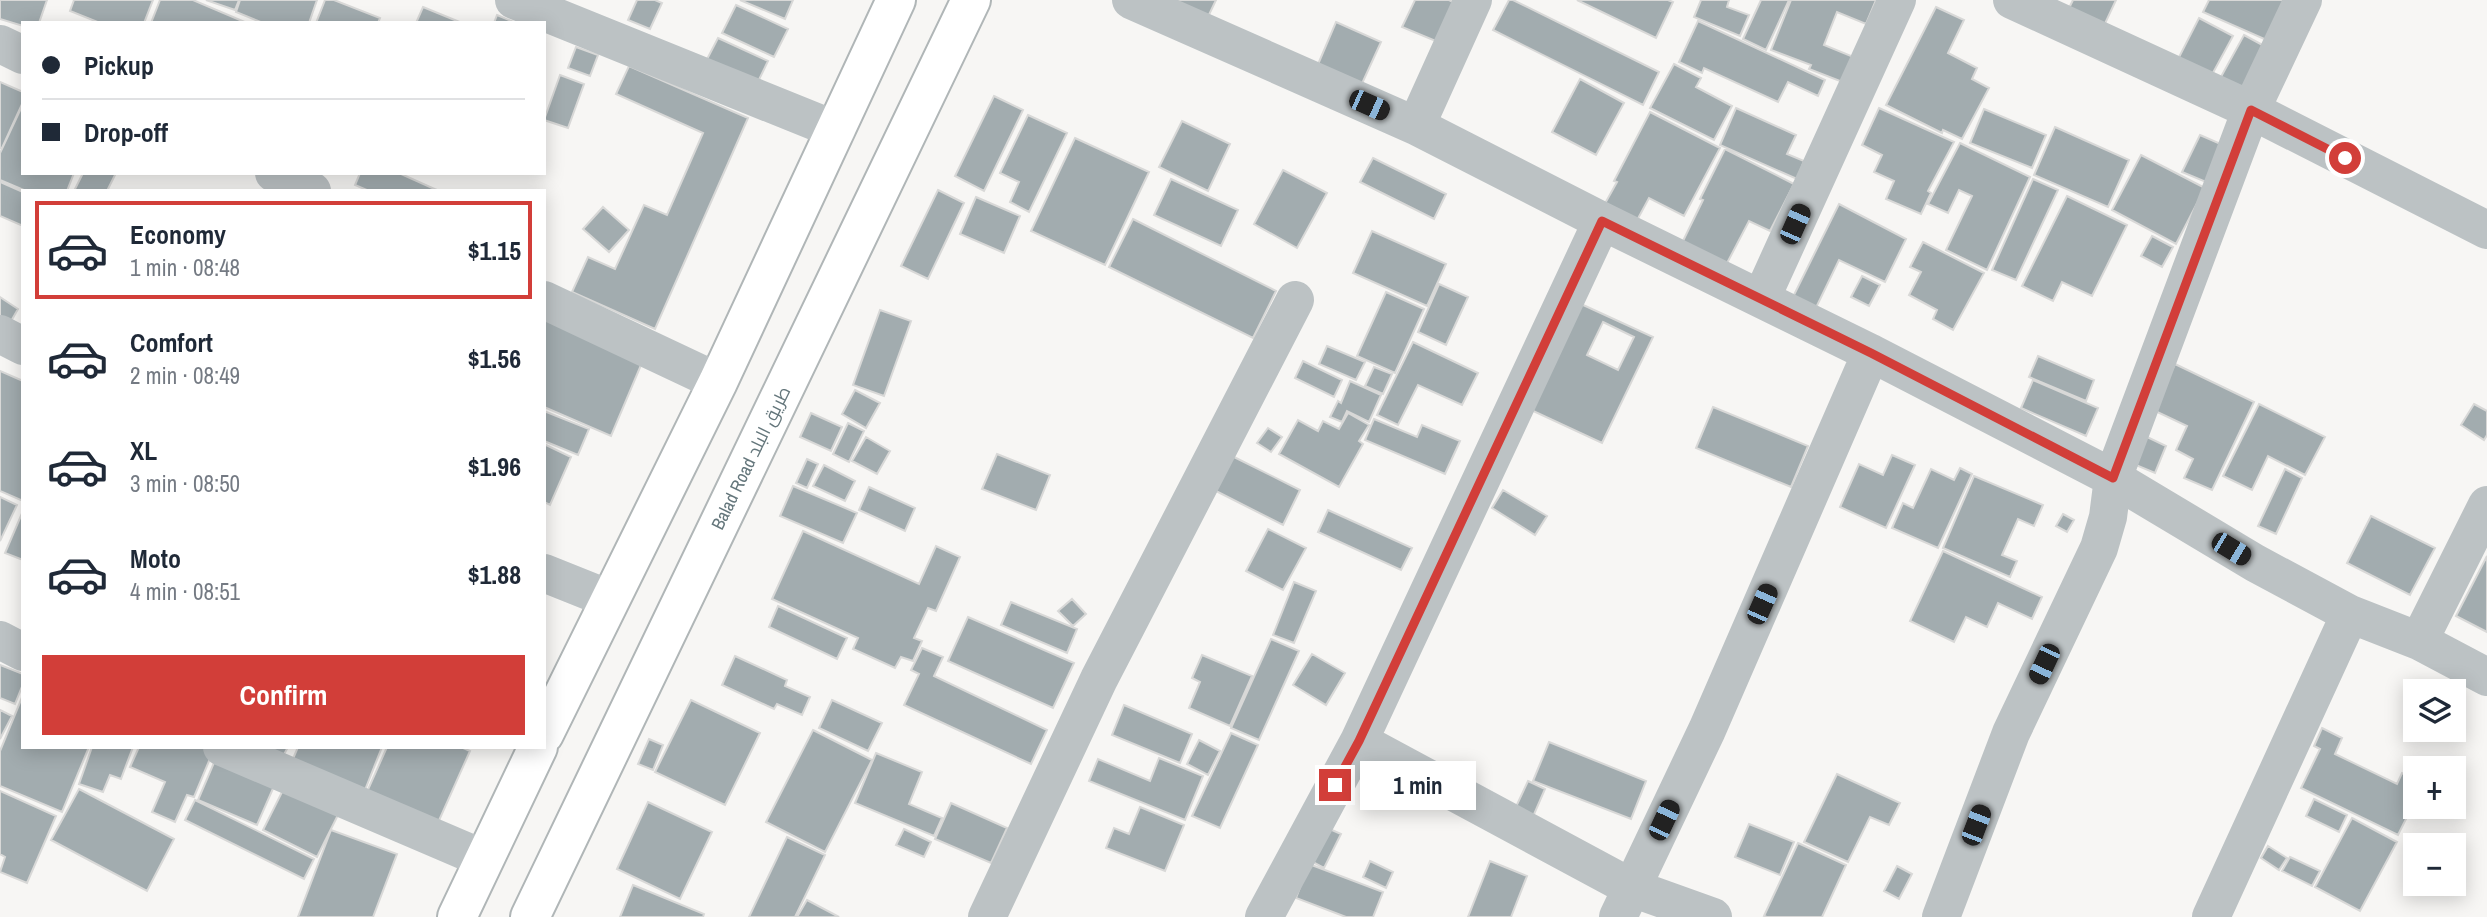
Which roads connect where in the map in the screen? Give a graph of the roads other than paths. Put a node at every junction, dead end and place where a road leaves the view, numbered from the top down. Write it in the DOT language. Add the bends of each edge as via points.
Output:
graph roads {
  1 [pos="514,0"];
  2 [pos="896,0"];
  3 [pos="971,0"];
  4 [pos="1131,0"];
  5 [pos="1473,0"];
  6 [pos="1896,0"];
  7 [pos="2012,0"];
  8 [pos="2303,0"];
  9 [pos="0,44"];
  10 [pos="21,54"];
  11 [pos="2251,110"];
  12 [pos="1416,125"];
  13 [pos="836,130"];
  14 [pos="278,175"];
  15 [pos="308,189"];
  16 [pos="1602,221"];
  17 [pos="2487,230"];
  18 [pos="1760,299"];
  19 [pos="1295,300"];
  20 [pos="546,301"];
  21 [pos="0,334"];
  22 [pos="21,345"];
  23 [pos="1871,353"];
  24 [pos="718,382"];
  25 [pos="2113,478"];
  26 [pos="2487,505"];
  27 [pos="546,574"];
  28 [pos="609,599"];
  29 [pos="2350,614"];
  30 [pos="0,639"];
  31 [pos="2419,641"];
  32 [pos="21,651"];
  33 [pos="2487,677"];
  34 [pos="546,730"];
  35 [pos="1359,741"];
  36 [pos="227,749"];
  37 [pos="537,749"];
  38 [pos="484,859"];
  39 [pos="1625,903"];
  40 [pos="533,916"];
  41 [pos="457,917"];
  42 [pos="987,917"];
  43 [pos="1264,917"];
  44 [pos="1713,917"];
  45 [pos="1941,917"];
  46 [pos="2211,917"];
  1 -- 13 [label="street"];
  2 -- 13 [label="highway"];
  3 -- 40 [label="highway, Balad Road طريق البلد"];
  4 -- 12 [label="street"];
  5 -- 12 [label="street"];
  6 -- 18 [label="street"];
  7 -- 11 [label="street"];
  8 -- 11 [label="street"];
  9 -- 10 [label="street"];
  11 -- 17 [label="street"];
  11 -- 25 [label="street"];
  12 -- 16 [label="street"];
  13 -- 24 [label="highway"];
  14 -- 15 [label="street"];
  16 -- 18 [label="street"];
  16 -- 35 [label="street"];
  18 -- 23 [label="street"];
  19 -- 42 [label="street" via="1099,679"];
  20 -- 24 [label="street"];
  21 -- 22 [label="street"];
  23 -- 25 [label="street"];
  23 -- 39 [label="street" via="1707,730"];
  24 -- 28 [label="highway"];
  25 -- 29 [label="street"];
  25 -- 45 [label="street" via="2099,548 2011,733"];
  26 -- 31 [label="street"];
  27 -- 28 [label="street"];
  28 -- 34 [label="highway"];
  29 -- 31 [label="street"];
  29 -- 46 [label="street"];
  30 -- 32 [label="street"];
  31 -- 33 [label="street"];
  35 -- 39 [label="street"];
  35 -- 43 [label="street"];
  36 -- 38 [label="street"];
  37 -- 38 [label="highway"];
  38 -- 41 [label="highway"];
  39 -- 44 [label="street"];
}
